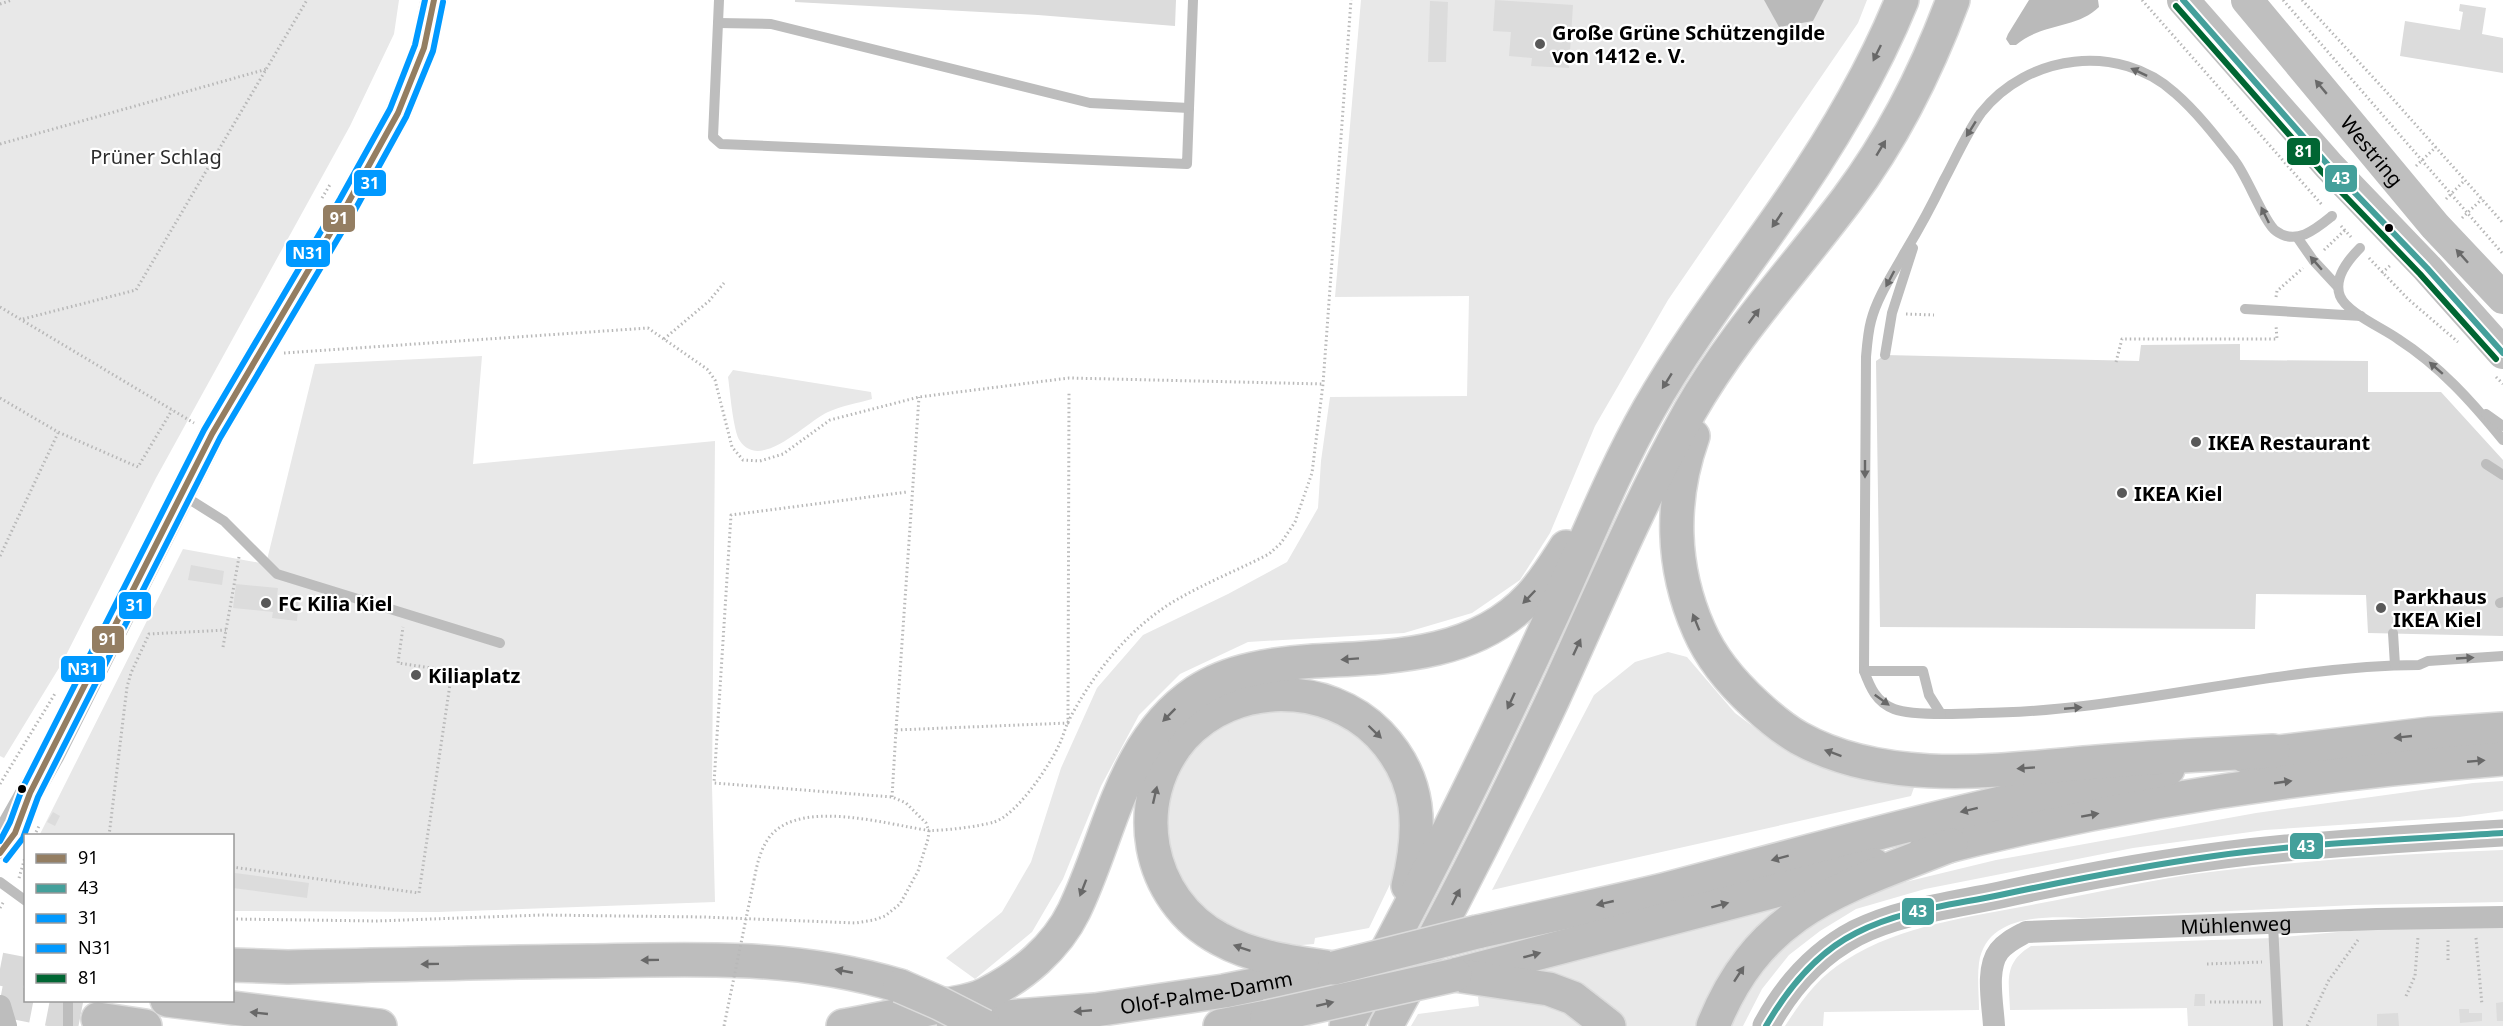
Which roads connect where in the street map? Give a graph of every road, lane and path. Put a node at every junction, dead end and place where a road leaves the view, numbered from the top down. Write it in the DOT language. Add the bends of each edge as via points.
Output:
graph roads {
  1 [pos="12,0"];
  2 [pos="307,0"];
  3 [pos="434,0"];
  4 [pos="719,0"];
  5 [pos="1193,0"];
  6 [pos="1351,0"];
  7 [pos="1902,0"];
  8 [pos="1953,0"];
  9 [pos="2142,0"];
  10 [pos="2183,0"];
  11 [pos="2247,0"];
  12 [pos="2283,0"];
  13 [pos="2302,0"];
  14 [pos="0,4"];
  15 [pos="718,23"];
  16 [pos="267,69"];
  17 [pos="1189,108"];
  18 [pos="0,144"];
  19 [pos="2436,147"];
  20 [pos="2422,160"];
  21 [pos="2414,167"];
  22 [pos="334,177"];
  23 [pos="2465,180"];
  24 [pos="2450,194"];
  25 [pos="322,198"];
  26 [pos="2317,199"];
  27 [pos="2482,200"];
  28 [pos="2449,203"];
  29 [pos="2458,213"];
  30 [pos="2467,213"];
  31 [pos="2332,216"];
  32 [pos="2503,223"];
  33 [pos="2340,225"];
  34 [pos="1919,228"];
  35 [pos="2349,235"];
  36 [pos="2297,237"];
  37 [pos="2360,248"];
  38 [pos="2503,254"];
  39 [pos="2372,262"];
  40 [pos="724,283"];
  41 [pos="2338,287"];
  42 [pos="2503,298"];
  43 [pos="0,306"];
  44 [pos="2245,309"];
  45 [pos="1892,313"];
  46 [pos="1934,315"];
  47 [pos="2362,316"];
  48 [pos="23,319"];
  49 [pos="664,339"];
  50 [pos="2463,347"];
  51 [pos="295,353"];
  52 [pos="1886,355"];
  53 [pos="1719,363"];
  54 [pos="2497,363"];
  55 [pos="1323,384"];
  56 [pos="2503,384"];
  57 [pos="1069,391"];
  58 [pos="920,397"];
  59 [pos="0,399"];
  60 [pos="2477,409"];
  61 [pos="172,410"];
  62 [pos="195,423"];
  63 [pos="2503,426"];
  64 [pos="58,432"];
  65 [pos="2503,440"];
  66 [pos="1621,463"];
  67 [pos="2486,464"];
  68 [pos="2503,475"];
  69 [pos="907,492"];
  70 [pos="180,494"];
  71 [pos="243,539"];
  72 [pos="0,556"];
  73 [pos="405,613"];
  74 [pos="226,630"];
  75 [pos="2393,633"];
  76 [pos="500,643"];
  77 [pos="223,647"];
  78 [pos="2503,656"];
  79 [pos="2395,665"];
  80 [pos="1864,671"];
  81 [pos="54,694"];
  82 [pos="1941,714"];
  83 [pos="1068,723"];
  84 [pos="2503,729"];
  85 [pos="896,730"];
  86 [pos="2273,751"];
  87 [pos="2503,759"];
  88 [pos="0,784"];
  89 [pos="30,793"];
  90 [pos="892,796"];
  91 [pos="929,831"];
  92 [pos="2503,833"];
  93 [pos="109,834"];
  94 [pos="0,845"];
  95 [pos="1951,845"];
  96 [pos="11,857"];
  97 [pos="234,867"];
  98 [pos="0,882"];
  99 [pos="24,900"];
  100 [pos="2503,918"];
  101 [pos="234,919"];
  102 [pos="2378,919"];
  103 [pos="2274,924"];
  104 [pos="2476,935"];
  105 [pos="1396,936"];
  106 [pos="2448,936"];
  107 [pos="2418,937"];
  108 [pos="1429,949"];
  109 [pos="2448,960"];
  110 [pos="2274,961"];
  111 [pos="2207,964"];
  112 [pos="234,965"];
  113 [pos="1294,971"];
  114 [pos="1455,975"];
  115 [pos="2406,996"];
  116 [pos="69,1002"];
  117 [pos="183,1002"];
  118 [pos="2210,1002"];
  119 [pos="2277,1002"];
  120 [pos="2482,1005"];
  121 [pos="0,1006"];
  122 [pos="83,1022"];
  123 [pos="6,1026"];
  124 [pos="145,1026"];
  125 [pos="380,1026"];
  126 [pos="724,1026"];
  127 [pos="843,1026"];
  128 [pos="896,1026"];
  129 [pos="984,1026"];
  130 [pos="1220,1026"];
  131 [pos="1346,1026"];
  132 [pos="1386,1026"];
  133 [pos="1400,1026"];
  134 [pos="1609,1026"];
  135 [pos="1713,1026"];
  136 [pos="1767,1026"];
  137 [pos="1994,1026"];
  138 [pos="2278,1026"];
  139 [pos="2307,1026"];
  1 -- 14 [label="path"];
  2 -- 16 [label="path"];
  3 -- 70 [label="street" via="424,48 398,113"];
  4 -- 15 [label="lane"];
  5 -- 17 [label="lane"];
  6 -- 55 [label="path"];
  7 -- 66 [label="highway, one-way" via="1840,121 1775,223 1697,333 1649,409"];
  53 -- 8 [label="highway, one-way" via="1866,172 1914,91"];
  9 -- 26 [label="path"];
  10 -- 54 [label="main road, Westring" via="2336,174 2427,268"];
  42 -- 11 [label="main road, Westring, one-way" via="2435,226"];
  12 -- 20 [label="path"];
  13 -- 19 [label="path"];
  15 -- 17 [label="lane" via="771,24 1090,104"];
  15 -- 17 [label="lane" via="713,137 721,144 1186,164"];
  16 -- 18 [label="path"];
  16 -- 48 [label="path" via="136,290"];
  19 -- 20 [label="path"];
  19 -- 23 [label="path"];
  20 -- 21 [label="path"];
  20 -- 24 [label="path"];
  22 -- 25 [label="path"];
  23 -- 24 [label="path"];
  23 -- 27 [label="path"];
  24 -- 28 [label="path" via="2445,198"];
  24 -- 30 [label="path"];
  27 -- 30 [label="path"];
  27 -- 32 [label="path"];
  29 -- 30 [label="path" via="2462,218"];
  30 -- 38 [label="path"];
  31 -- 36 [label="lane" via="2313,231"];
  33 -- 35 [label="path"];
  36 -- 34 [label="lane, one-way" via="2275,231 2237,163 2174,92 2131,68 2091,60 2042,68 2000,93 1969,132"];
  34 -- 45 [label="lane"];
  34 -- 80 [label="lane, one-way" via="1871,321 1866,357"];
  41 -- 36 [label="lane, one-way"];
  37 -- 41 [label="lane" via="2343,268"];
  39 -- 50 [label="path"];
  40 -- 49 [label="path"];
  41 -- 47 [label="lane" via="2344,303"];
  43 -- 48 [label="path"];
  44 -- 47 [label="lane"];
  45 -- 46 [label="path"];
  45 -- 52 [label="lane"];
  60 -- 47 [label="lane, one-way" via="2423,357"];
  48 -- 61 [label="path"];
  49 -- 51 [label="path" via="648,328"];
  49 -- 58 [label="path" via="707,369 716,380 732,447 743,460 760,461 783,454 830,420"];
  86 -- 53 [label="highway, one-way" via="2014,768 1916,770 1849,758 1797,737 1770,718 1728,677 1703,639 1683,584 1677,548 1679,489 1684,461"];
  108 -- 53 [label="highway, one-way" via="1517,773 1634,521"];
  54 -- 56 [label="path"];
  55 -- 58 [label="path" via="1069,378"];
  55 -- 83 [label="path" via="1312,473 1295,522 1281,543 1269,554 1203,586 1150,619 1110,658"];
  57 -- 83 [label="path"];
  58 -- 85 [label="path"];
  59 -- 64 [label="path"];
  60 -- 63 [label="lane"];
  60 -- 65 [label="lane"];
  61 -- 62 [label="path"];
  61 -- 64 [label="path" via="138,467"];
  64 -- 72 [label="path"];
  66 -- 105 [label="highway, one-way" via="1485,757"];
  66 -- 127 [label="highway, one-way" via="1545,579 1512,613 1477,636 1405,655 1280,663 1226,676 1198,691 1156,728 1140,753 1074,912 1054,942 1026,971 984,996"];
  67 -- 68 [label="lane"];
  69 -- 90 [label="path" via="731,515 714,783"];
  70 -- 71 [label="lane" via="212,512"];
  70 -- 89 [label="street"];
  71 -- 73 [label="lane" via="277,574"];
  71 -- 74 [label="path"];
  73 -- 76 [label="lane"];
  73 -- 97 [label="path" via="398,663 452,671 418,893"];
  74 -- 77 [label="path"];
  74 -- 93 [label="path" via="149,634 128,687"];
  75 -- 79 [label="lane"];
  79 -- 78 [label="lane, one-way"];
  82 -- 79 [label="lane, one-way" via="2084,707 2300,673"];
  80 -- 82 [label="lane, one-way" via="1874,695 1894,709"];
  80 -- 82 [label="lane" via="1923,671 1929,695"];
  81 -- 88 [label="path"];
  83 -- 85 [label="path"];
  83 -- 91 [label="path" via="1049,762 1006,816 994,822"];
  84 -- 86 [label="highway, one-way"];
  85 -- 90 [label="path"];
  86 -- 113 [label="highway, one-way, bridge" via="1976,808 1662,890 1334,968"];
  95 -- 87 [label="highway, one-way" via="2210,793 2333,775"];
  89 -- 94 [label="street"];
  89 -- 96 [label="street" via="8,844"];
  90 -- 91 [label="path" via="915,811"];
  91 -- 101 [label="path" via="918,871 900,904 885,916 856,923 542,915 377,921"];
  91 -- 126 [label="path, bridge" via="862,819 800,818 773,833 759,856"];
  92 -- 136 [label="street" via="2285,848 2197,859 2113,872 1898,917 1857,933 1819,959 1790,988"];
  114 -- 95 [label="highway, Olof-Palme-Damm, one-way"];
  135 -- 95 [label="highway, one-way" via="1749,959 1803,910 1845,887"];
  98 -- 99 [label="lane"];
  100 -- 102 [label="street, Mühlenweg"];
  102 -- 103 [label="street, Mühlenweg"];
  102 -- 139 [label="path" via="2329,980"];
  103 -- 110 [label="lane"];
  103 -- 137 [label="street, Mühlenweg" via="2026,932 1997,952 1992,973"];
  104 -- 120 [label="path"];
  113 -- 105 [label="highway, one-way" via="1221,940 1192,920 1160,875 1150,835 1153,796 1172,754 1202,721 1246,699 1290,693 1334,704 1372,728 1401,762 1411,783 1418,832"];
  105 -- 131 [label="highway"];
  106 -- 109 [label="path"];
  107 -- 115 [label="path" via="2415,976"];
  108 -- 132 [label="highway"];
  108 -- 133 [label="highway"];
  110 -- 111 [label="path"];
  110 -- 119 [label="lane"];
  129 -- 112 [label="highway, one-way, bridge" via="900,986 800,964 711,959"];
  113 -- 128 [label="highway, Olof-Palme-Damm, one-way" via="1224,991 1095,1010"];
  130 -- 114 [label="highway, Olof-Palme-Damm, one-way, bridge"];
  114 -- 134 [label="highway" via="1549,989 1573,998"];
  116 -- 122 [label="lane"];
  125 -- 117 [label="highway, one-way"];
  118 -- 119 [label="path"];
  119 -- 138 [label="lane"];
  121 -- 123 [label="street"];
  122 -- 124 [label="highway"];
}
